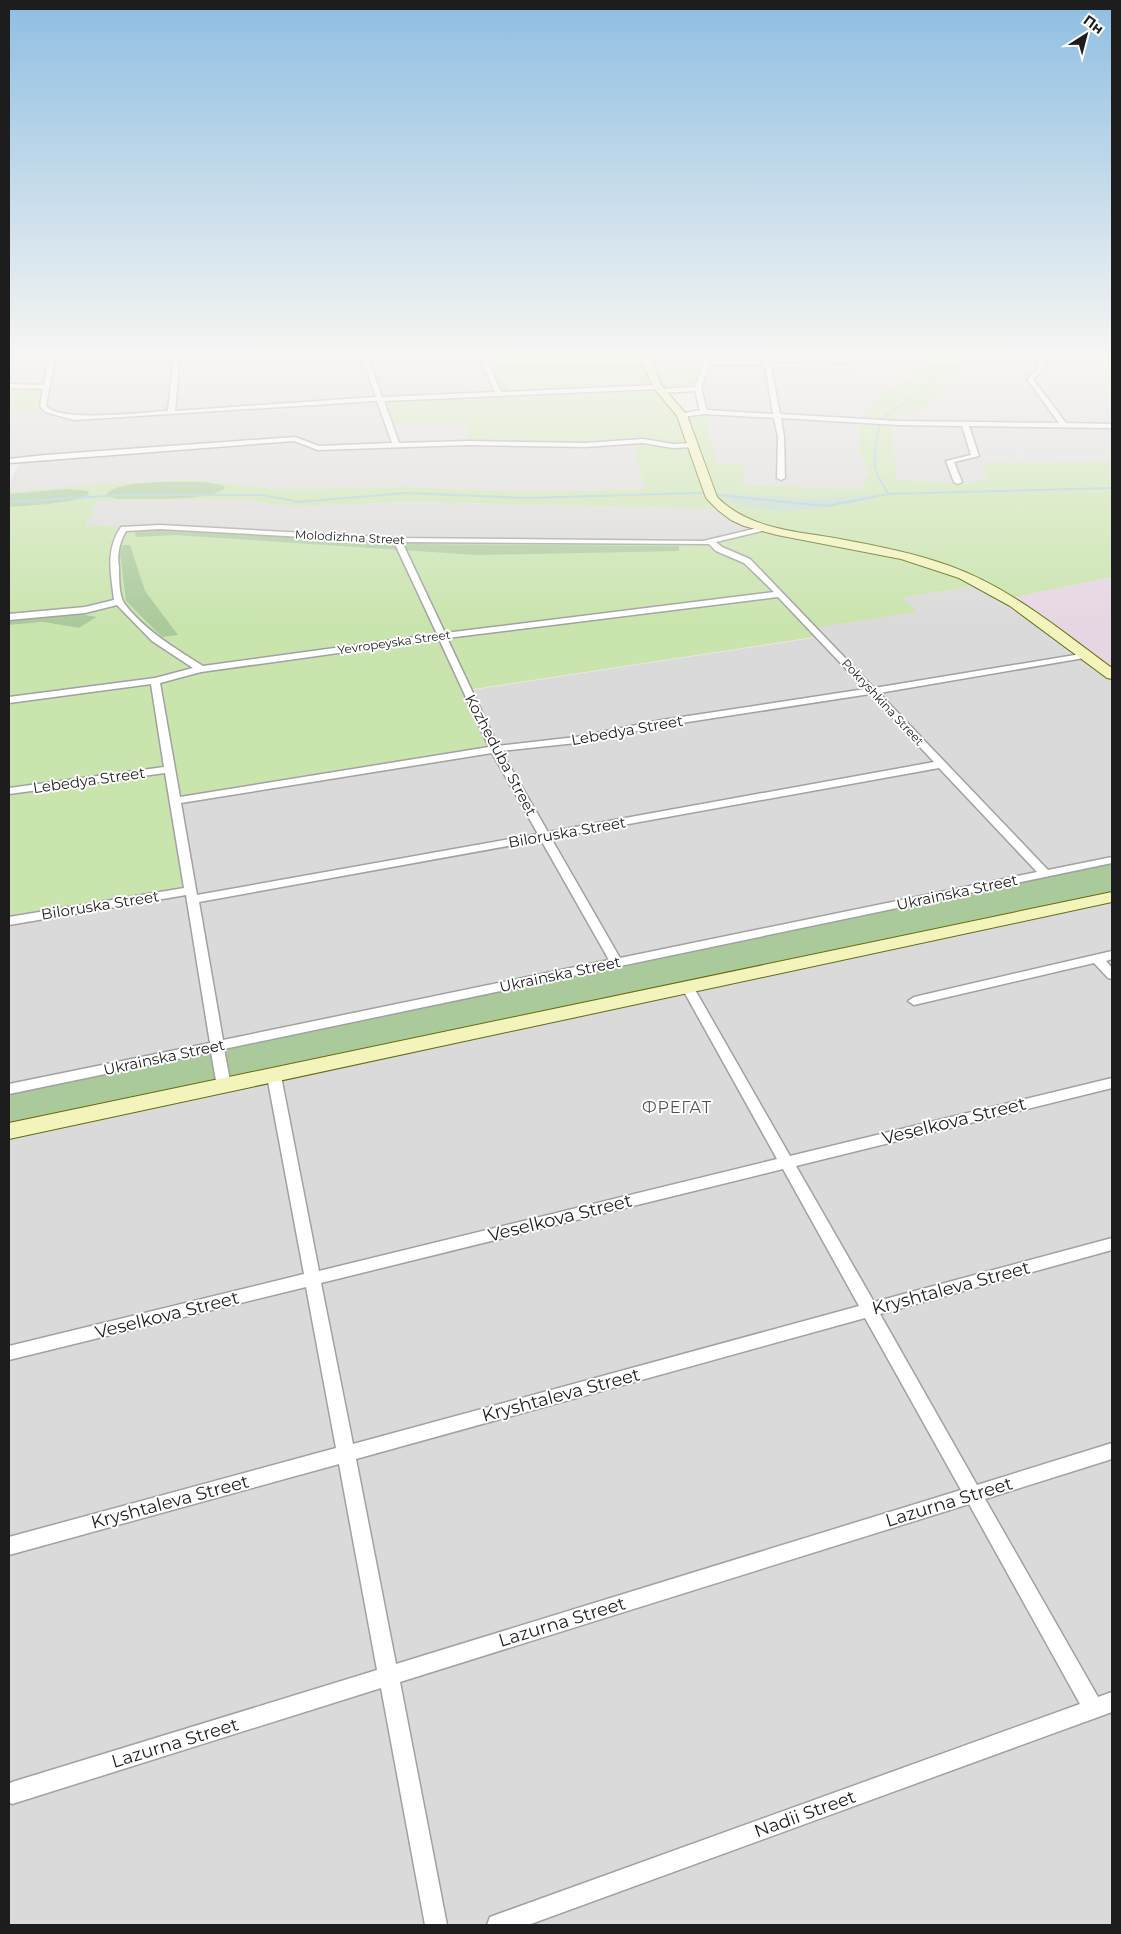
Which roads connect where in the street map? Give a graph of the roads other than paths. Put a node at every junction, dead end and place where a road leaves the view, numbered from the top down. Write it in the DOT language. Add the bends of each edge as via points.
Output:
graph roads {
  1 [pos="220,444"];
  2 [pos="309,444"];
  3 [pos="423,444"];
  4 [pos="541,444"];
  5 [pos="597,444"];
  6 [pos="657,444"];
  7 [pos="781,444"];
  8 [pos="971,444"];
  9 [pos="396,445"];
  10 [pos="694,445"];
  11 [pos="9,461"];
  12 [pos="780,478"];
  13 [pos="958,482"];
  14 [pos="706,486"];
  15 [pos="763,528"];
  16 [pos="397,540"];
  17 [pos="712,542"];
  18 [pos="982,584"];
  19 [pos="780,594"];
  20 [pos="119,602"];
  21 [pos="9,617"];
  22 [pos="441,636"];
  23 [pos="1081,655"];
  24 [pos="201,669"];
  25 [pos="1112,676"];
  26 [pos="155,681"];
  27 [pos="872,691"];
  28 [pos="9,700"];
  29 [pos="495,749"];
  30 [pos="942,764"];
  31 [pos="170,770"];
  32 [pos="9,791"];
  33 [pos="175,801"];
  34 [pos="545,836"];
  35 [pos="1112,860"];
  36 [pos="1045,874"];
  37 [pos="191,895"];
  38 [pos="1112,897"];
  39 [pos="9,921"];
  40 [pos="1112,955"];
  41 [pos="1097,959"];
  42 [pos="617,963"];
  43 [pos="1112,975"];
  44 [pos="688,988"];
  45 [pos="914,1001"];
  46 [pos="217,1046"];
  47 [pos="274,1076"];
  48 [pos="1112,1083"];
  49 [pos="224,1086"];
  50 [pos="9,1089"];
  51 [pos="9,1131"];
  52 [pos="786,1162"];
  53 [pos="1112,1244"];
  54 [pos="313,1279"];
  55 [pos="870,1310"];
  56 [pos="9,1354"];
  57 [pos="1112,1451"];
  58 [pos="346,1454"];
  59 [pos="973,1494"];
  60 [pos="9,1546"];
  61 [pos="389,1676"];
  62 [pos="1103,1705"];
  63 [pos="12,1794"];
  64 [pos="436,1925"];
  65 [pos="498,1925"];
  1 -- 11 [label="street"];
  2 -- 9 [label="street" via="318,448"];
  3 -- 9 [label="street"];
  4 -- 5 [label="street"];
  6 -- 10 [label="street"];
  7 -- 12 [label="street"];
  8 -- 13 [label="street" via="975,456 950,461"];
  10 -- 14 [label="street"];
  14 -- 15 [label="street" via="721,509 732,517"];
  15 -- 17 [label="street, Molodizhna Street"];
  15 -- 18 [label="street" via="910,558"];
  16 -- 17 [label="street, Molodizhna Street"];
  16 -- 20 [label="street, Molodizhna Street" via="160,527 124,529 116,537 113,555"];
  16 -- 22 [label="street, Kozheduba Street"];
  17 -- 19 [label="street, Pokryshkina Street" via="719,549 747,561"];
  18 -- 23 [label="street"];
  19 -- 22 [label="street, Yevropeyska Street"];
  19 -- 27 [label="street, Pokryshkina Street"];
  20 -- 21 [label="street" via="85,610"];
  20 -- 24 [label="street" via="155,639"];
  22 -- 24 [label="street, Yevropeyska Street"];
  22 -- 29 [label="street, Kozheduba Street"];
  23 -- 25 [label="street"];
  23 -- 27 [label="street, Lebedya Street"];
  24 -- 26 [label="street, Yevropeyska Street"];
  26 -- 28 [label="street, Yevropeyska Street"];
  26 -- 31 [label="street"];
  27 -- 29 [label="street, Lebedya Street" via="662,723 576,740"];
  27 -- 30 [label="street, Pokryshkina Street"];
  29 -- 33 [label="street, Lebedya Street"];
  29 -- 34 [label="street, Kozheduba Street"];
  30 -- 34 [label="street, Biloruska Street"];
  30 -- 36 [label="street, Pokryshkina Street"];
  31 -- 32 [label="street, Lebedya Street"];
  31 -- 33 [label="street"];
  33 -- 37 [label="street"];
  34 -- 37 [label="street, Biloruska Street"];
  34 -- 42 [label="street, Kozheduba Street"];
  35 -- 36 [label="street, Ukrainska Street"];
  36 -- 42 [label="street, Ukrainska Street"];
  37 -- 39 [label="street, Biloruska Street"];
  37 -- 46 [label="street"];
  38 -- 44 [label="street"];
  40 -- 41 [label="street"];
  41 -- 43 [label="street"];
  41 -- 45 [label="street"];
  42 -- 46 [label="street, Ukrainska Street"];
  44 -- 47 [label="street"];
  44 -- 52 [label="street"];
  46 -- 49 [label="street"];
  46 -- 50 [label="street, Ukrainska Street"];
  47 -- 49 [label="street"];
  47 -- 54 [label="street"];
  48 -- 52 [label="street, Veselkova Street"];
  49 -- 51 [label="street"];
  52 -- 54 [label="street, Veselkova Street"];
  52 -- 55 [label="street"];
  53 -- 55 [label="street, Kryshtaleva Street"];
  54 -- 56 [label="street, Veselkova Street"];
  54 -- 58 [label="street"];
  55 -- 58 [label="street, Kryshtaleva Street"];
  55 -- 59 [label="street"];
  57 -- 59 [label="street, Lazurna Street"];
  58 -- 60 [label="street, Kryshtaleva Street"];
  58 -- 61 [label="street"];
  59 -- 61 [label="street, Lazurna Street"];
  59 -- 62 [label="street"];
  61 -- 63 [label="street, Lazurna Street"];
  61 -- 64 [label="street"];
  62 -- 65 [label="street, Nadii Street"];
}
